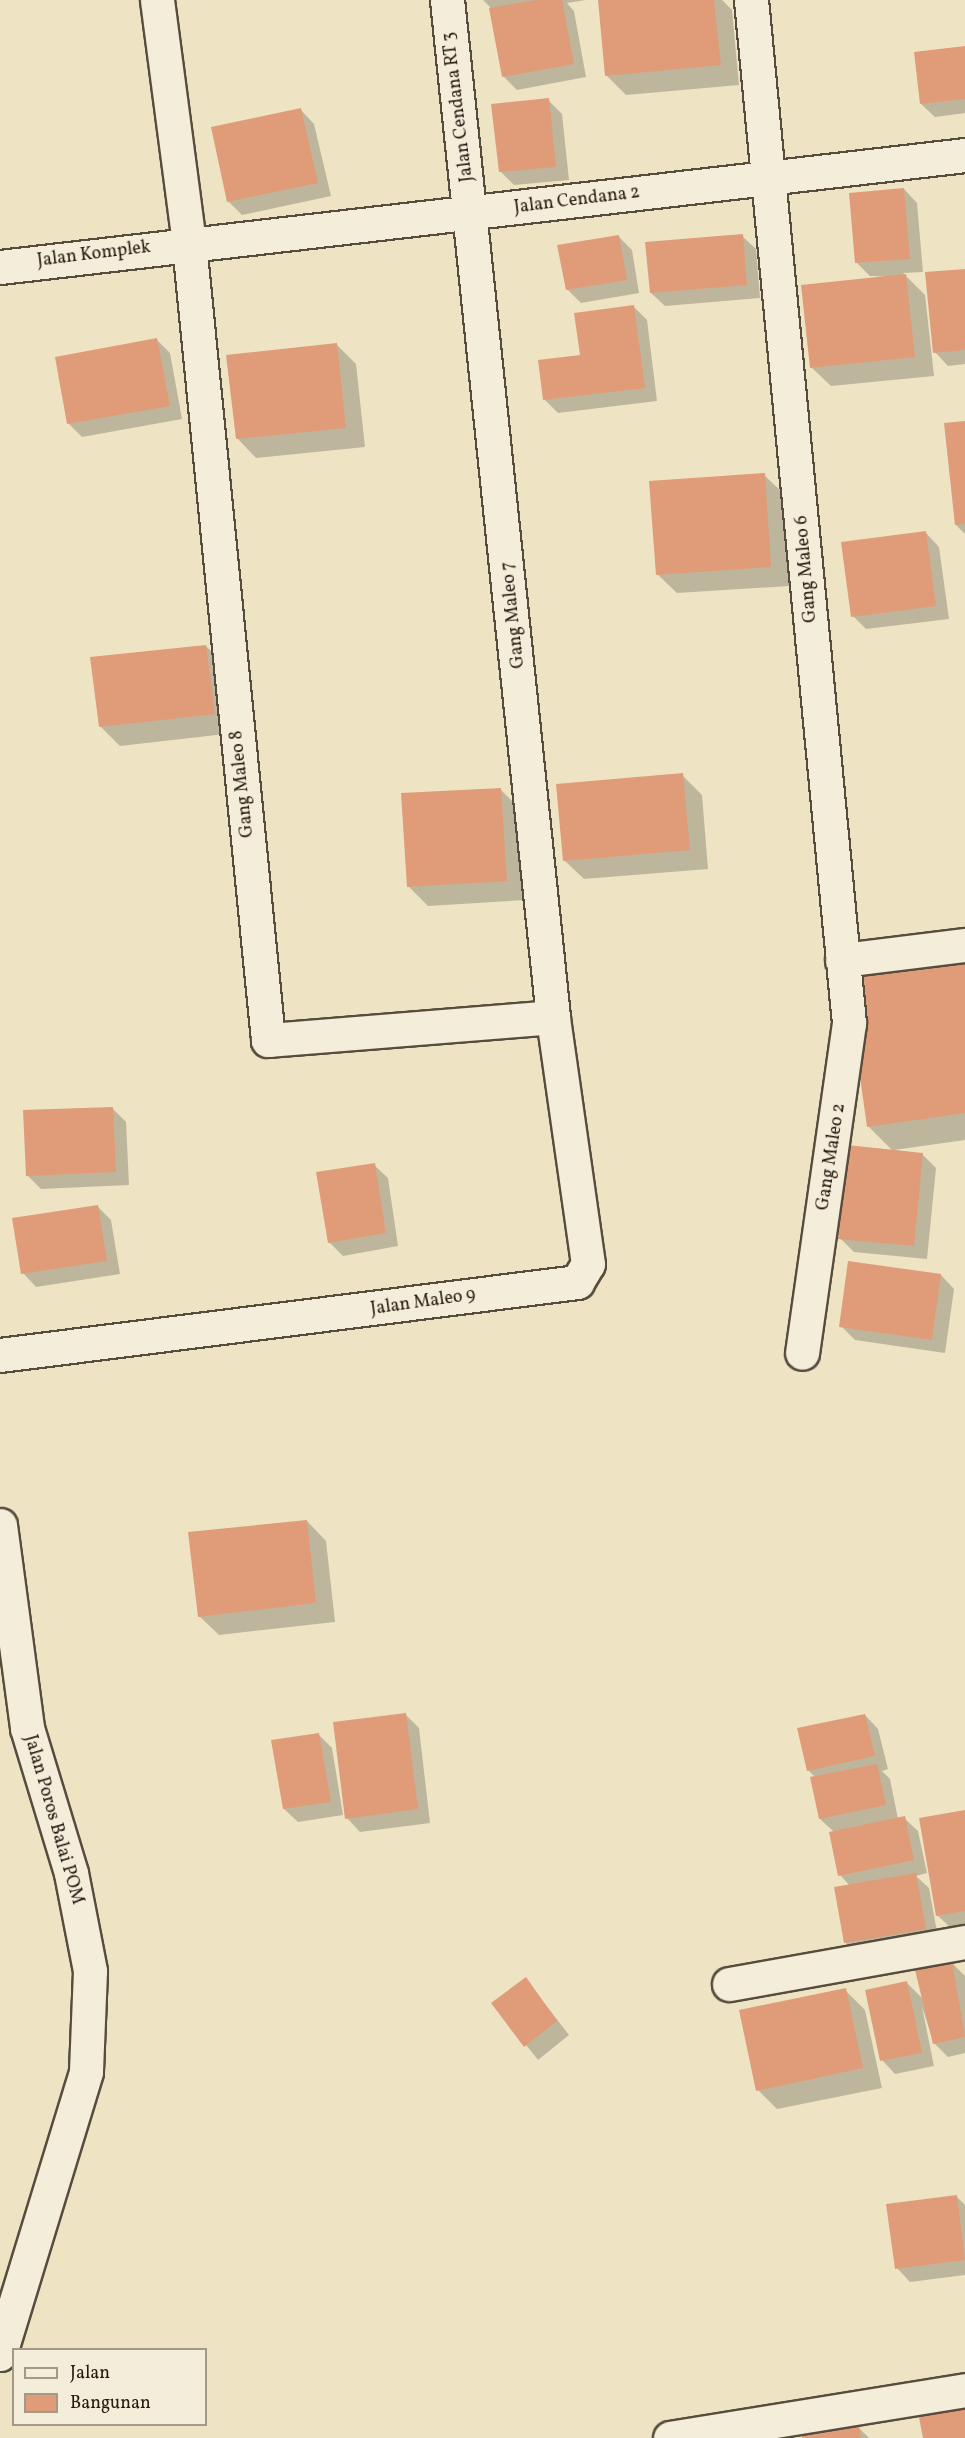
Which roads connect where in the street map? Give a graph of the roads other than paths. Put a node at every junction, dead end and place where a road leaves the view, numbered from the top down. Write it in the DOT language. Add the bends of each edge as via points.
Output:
graph roads {
  1 [pos="157,0"];
  2 [pos="447,0"];
  3 [pos="751,0"];
  4 [pos="965,155"];
  5 [pos="772,178"];
  6 [pos="472,213"];
  7 [pos="189,244"];
  8 [pos="0,267"];
  9 [pos="965,945"];
  10 [pos="842,960"];
  11 [pos="553,1017"];
  12 [pos="802,1353"];
  13 [pos="0,1354"];
  14 [pos="0,1525"];
  15 [pos="4,1592"];
  16 [pos="965,1942"];
  17 [pos="729,1984"];
  18 [pos="0,2354"];
  19 [pos="965,2390"];
  20 [pos="670,2438"];
  1 -- 7 [label="street"];
  2 -- 6 [label="street, Jalan Cendana RT 3"];
  3 -- 5 [label="street, Gang Maleo 6"];
  4 -- 5 [label="street, Jalan Cendana 2"];
  5 -- 6 [label="street, Jalan Cendana 2"];
  5 -- 10 [label="street, Gang Maleo 6"];
  6 -- 7 [label="street, Jalan Cendana 2"];
  6 -- 11 [label="street, Gang Maleo 7"];
  7 -- 8 [label="street, Jalan Komplek"];
  7 -- 11 [label="street, Gang Maleo 8" via="268,1040"];
  9 -- 10 [label="street"];
  10 -- 12 [label="street, Gang Maleo 2" via="849,1043"];
  11 -- 13 [label="street, Jalan Maleo 9" via="588,1264 577,1282"];
  14 -- 15 [label="street, Jalan Poros Balai POM"];
  15 -- 18 [label="street, Jalan Poros Balai POM" via="27,1728 71,1873 90,1971 86,2072"];
  16 -- 17 [label="street"];
  19 -- 20 [label="street"];
}
